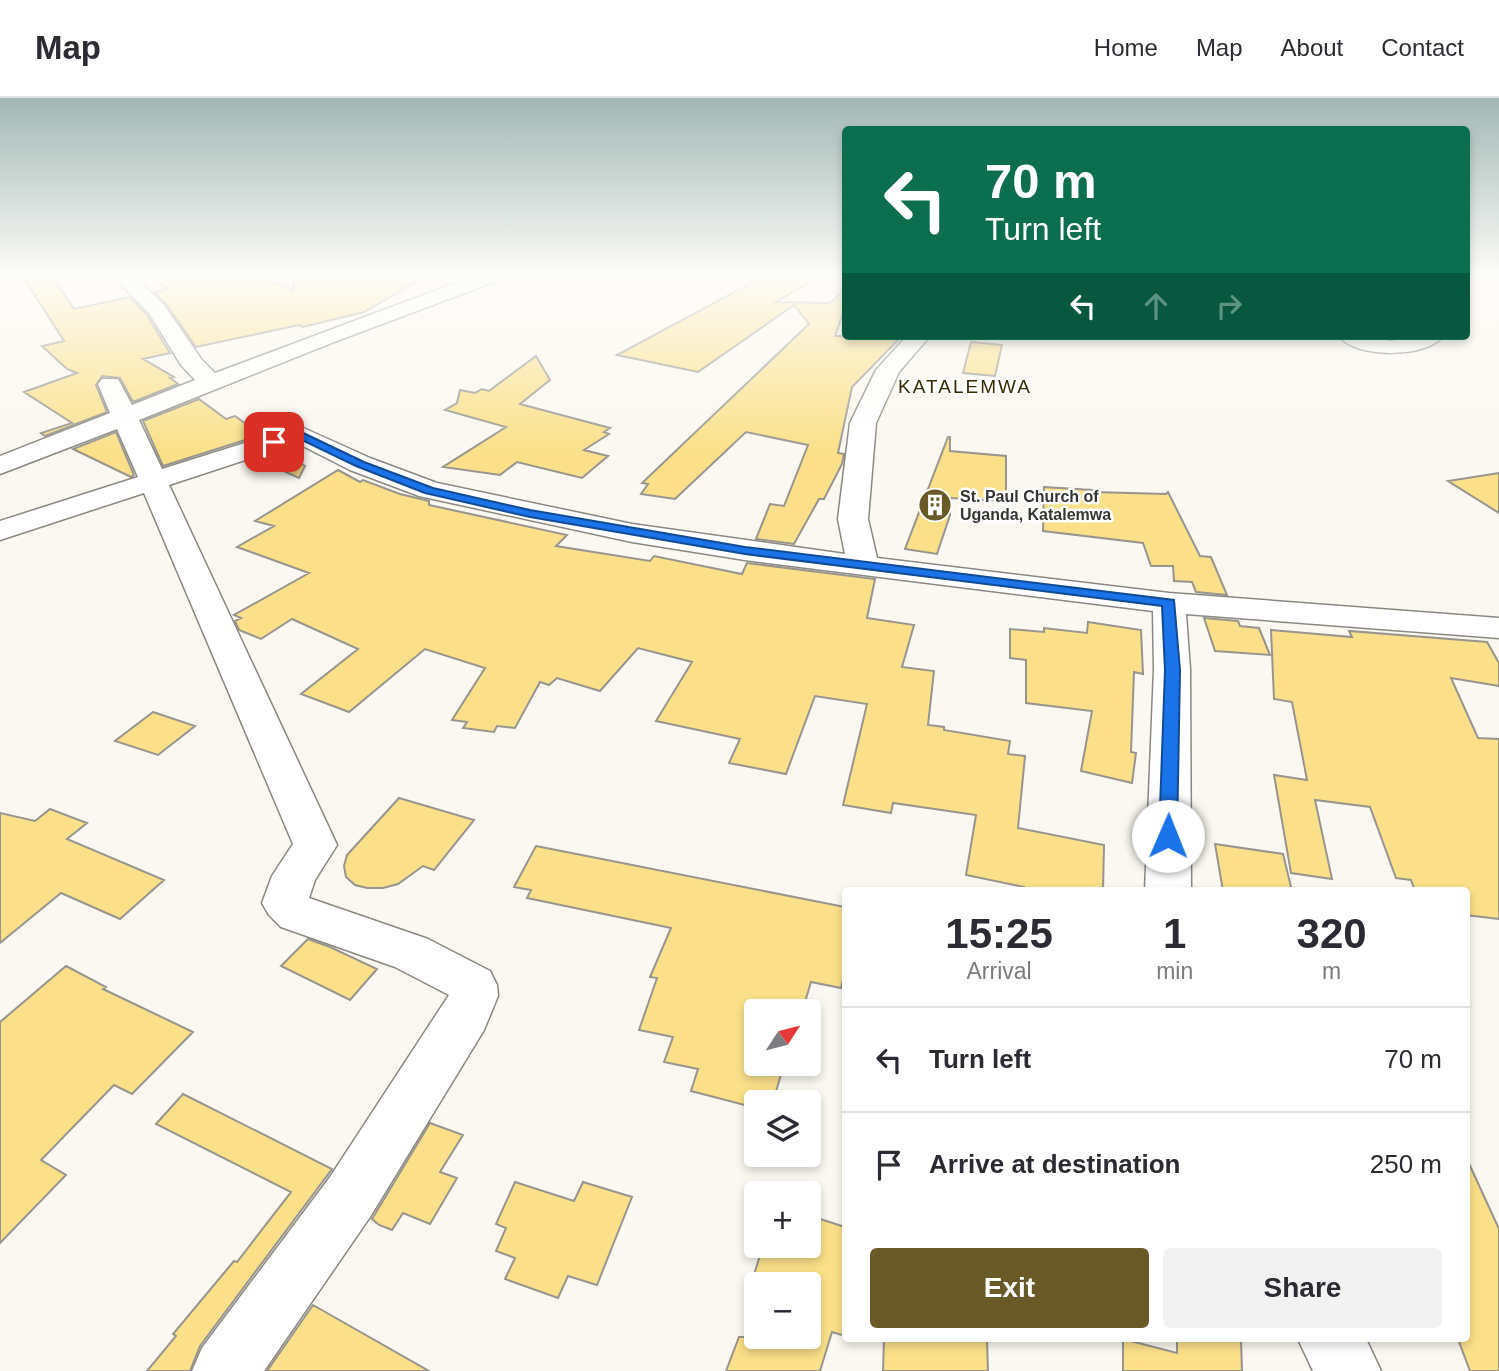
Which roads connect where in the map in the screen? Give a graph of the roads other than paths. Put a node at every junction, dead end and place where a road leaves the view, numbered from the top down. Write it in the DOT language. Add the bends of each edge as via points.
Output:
graph roads {
  1 [pos="173,334"];
  2 [pos="339,334"];
  3 [pos="915,340"];
  4 [pos="1358,340"];
  5 [pos="1419,340"];
  6 [pos="212,383"];
  7 [pos="110,384"];
  8 [pos="2,466"];
  9 [pos="0,531"];
  10 [pos="863,564"];
  11 [pos="1169,603"];
  12 [pos="1499,628"];
  13 [pos="1168,887"];
  14 [pos="1332,1342"];
  15 [pos="225,1371"];
  16 [pos="1348,1371"];
  1 -- 6 [label="street" via="193,365"];
  2 -- 6 [label="street"];
  3 -- 10 [label="street" via="888,370 863,423 853,519"];
  4 -- 5 [label="street" via="1391,349"];
  6 -- 8 [label="street"];
  7 -- 15 [label="street" via="315,845 294,876 285,903 297,914 409,953 463,978 475,993 350,1197"];
  8 -- 8 [label="street" via="194,410"];
  9 -- 10 [label="street" via="299,434 429,490 530,514 745,551"];
  10 -- 11 [label="street"];
  11 -- 12 [label="street"];
  11 -- 13 [label="street"];
  14 -- 16 [label="street"];
}
